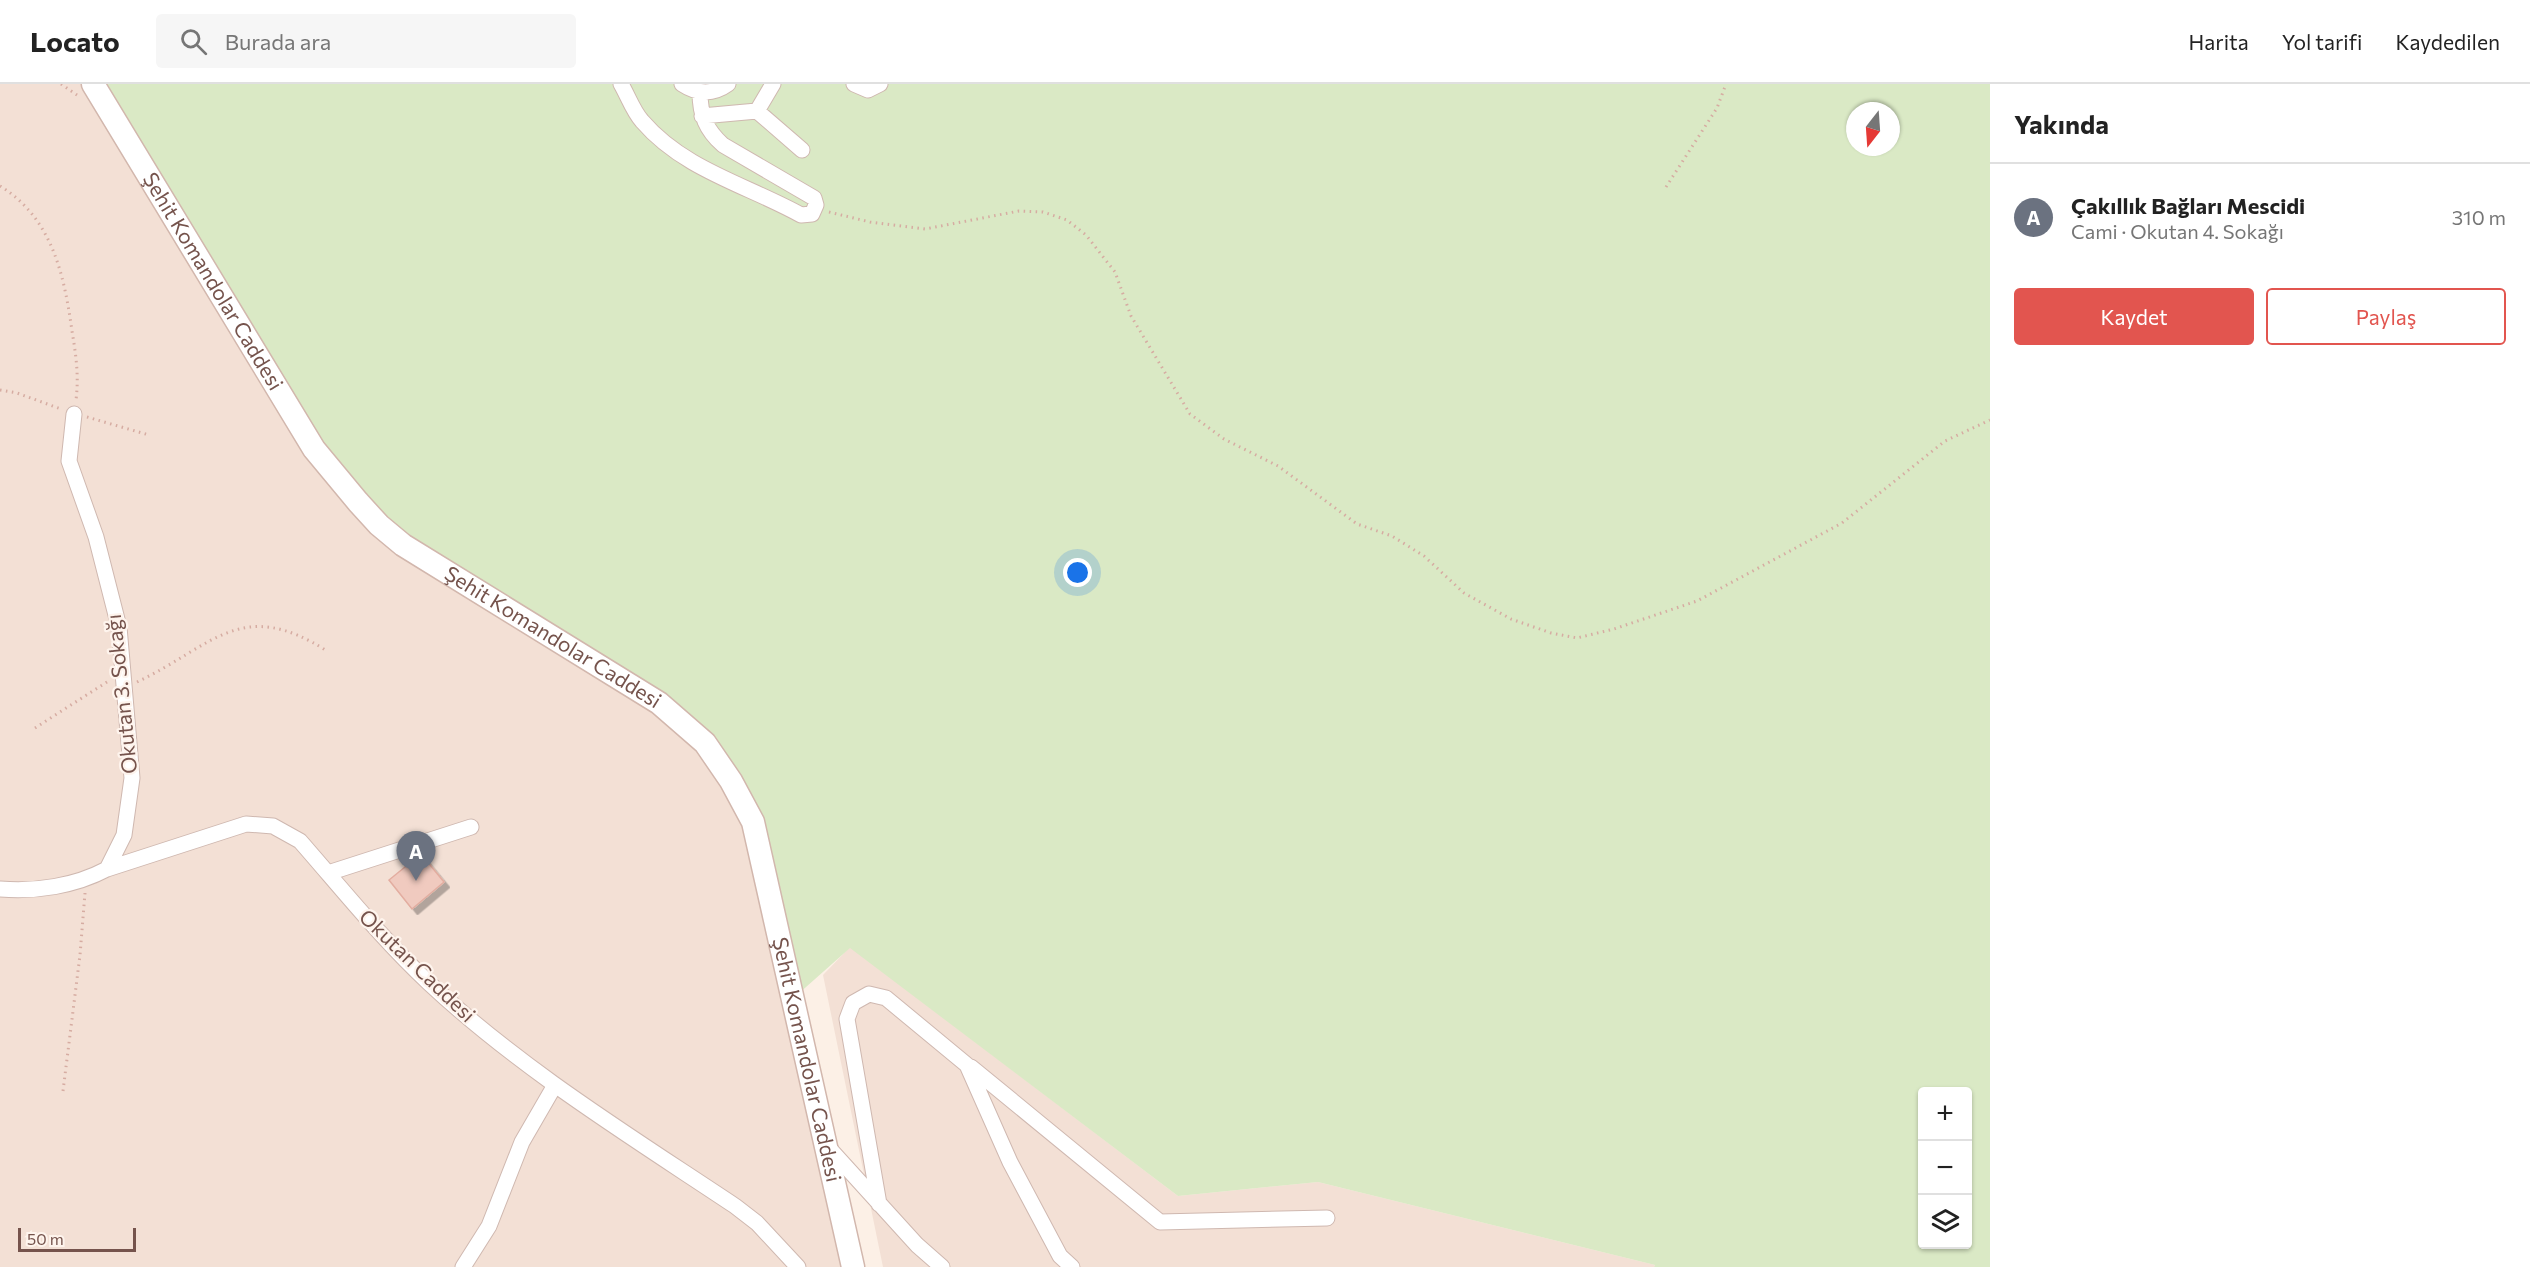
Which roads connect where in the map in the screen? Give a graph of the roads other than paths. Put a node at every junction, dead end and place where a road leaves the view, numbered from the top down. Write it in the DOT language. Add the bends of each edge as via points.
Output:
graph roads {
  1 [pos="93,84"];
  2 [pos="621,84"];
  3 [pos="682,84"];
  4 [pos="728,84"];
  5 [pos="773,84"];
  6 [pos="854,84"];
  7 [pos="880,84"];
  8 [pos="700,92"];
  9 [pos="757,111"];
  10 [pos="702,116"];
  11 [pos="802,150"];
  12 [pos="75,414"];
  13 [pos="471,827"];
  14 [pos="107,869"];
  15 [pos="328,873"];
  16 [pos="0,889"];
  17 [pos="968,1065"];
  18 [pos="555,1085"];
  19 [pos="824,1143"];
  20 [pos="879,1204"];
  21 [pos="1327,1218"];
  22 [pos="463,1267"];
  23 [pos="798,1267"];
  24 [pos="853,1267"];
  25 [pos="942,1267"];
  26 [pos="1072,1267"];
  1 -- 19 [label="main road, Şehit Komandolar Caddesi" via="314,449 379,525 443,571 659,703 705,743 753,822"];
  2 -- 10 [label="street" via="641,120 683,158 801,215 812,214 816,208 814,198 723,145 712,135"];
  3 -- 8 [label="street"];
  4 -- 8 [label="street" via="711,92"];
  5 -- 9 [label="street"];
  6 -- 7 [label="street" via="868,90"];
  8 -- 10 [label="street"];
  9 -- 10 [label="street"];
  9 -- 11 [label="street"];
  12 -- 14 [label="street, Okutan 3. Sokağı" via="69,461 96,537 119,627 132,778 124,835"];
  13 -- 15 [label="street"];
  14 -- 15 [label="street, Okutan Caddesi" via="260,824 287,832 300,841"];
  14 -- 16 [label="street, Okutan Caddesi" via="86,880 34,889"];
  15 -- 18 [label="street, Okutan Caddesi" via="428,983"];
  17 -- 20 [label="street" via="886,998 869,994 854,1003 847,1019 848,1028"];
  17 -- 21 [label="street" via="1160,1222"];
  17 -- 26 [label="street" via="1010,1162 1060,1256"];
  18 -- 22 [label="street" via="522,1142 489,1226"];
  18 -- 23 [label="street, Okutan Caddesi" via="735,1206 757,1223"];
  19 -- 20 [label="street"];
  19 -- 24 [label="main road, Şehit Komandolar Caddesi"];
  20 -- 25 [label="street"];
}
